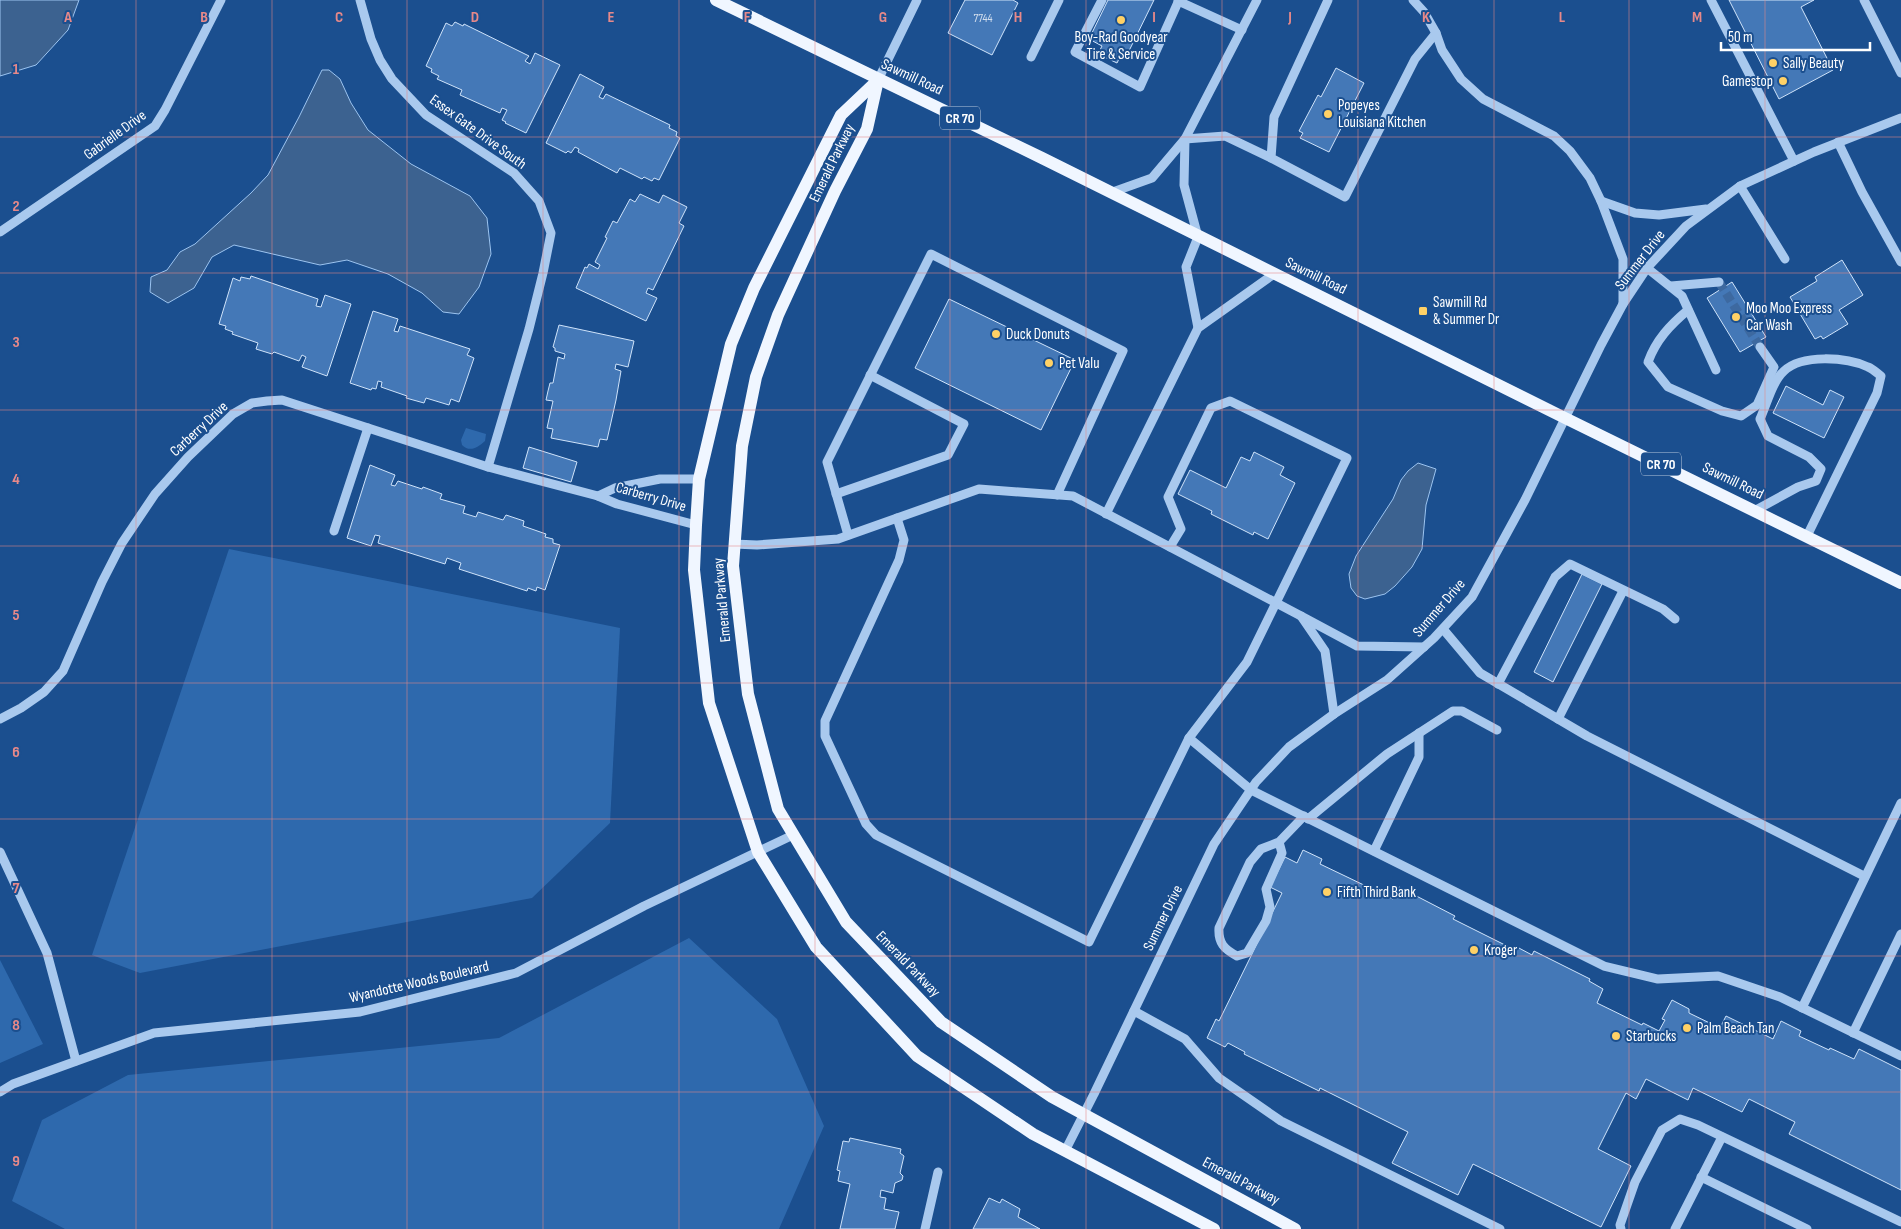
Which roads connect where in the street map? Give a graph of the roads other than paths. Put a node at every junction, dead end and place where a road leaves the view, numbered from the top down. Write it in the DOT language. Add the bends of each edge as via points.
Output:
graph roads {
  1 [pos="221,0"];
  2 [pos="360,0"];
  3 [pos="716,0"];
  4 [pos="917,0"];
  5 [pos="1059,0"];
  6 [pos="1102,0"];
  7 [pos="1257,0"];
  8 [pos="1328,0"];
  9 [pos="1413,0"];
  10 [pos="1711,0"];
  11 [pos="1864,0"];
  12 [pos="1179,1"];
  13 [pos="1242,30"];
  14 [pos="1436,33"];
  15 [pos="1031,57"];
  16 [pos="1901,73"];
  17 [pos="878,80"];
  18 [pos="1901,118"];
  19 [pos="1185,139"];
  20 [pos="1838,142"];
  21 [pos="1271,158"];
  22 [pos="1794,161"];
  23 [pos="1740,186"];
  24 [pos="1110,193"];
  25 [pos="1601,201"];
  26 [pos="1707,209"];
  27 [pos="0,232"];
  28 [pos="1198,237"];
  29 [pos="1785,260"];
  30 [pos="1901,262"];
  31 [pos="1647,268"];
  32 [pos="1274,274"];
  33 [pos="1719,282"];
  34 [pos="1670,286"];
  35 [pos="1623,304"];
  36 [pos="1688,310"];
  37 [pos="1198,328"];
  38 [pos="1760,347"];
  39 [pos="1716,370"];
  40 [pos="870,375"];
  41 [pos="1565,418"];
  42 [pos="368,428"];
  43 [pos="488,467"];
  44 [pos="699,479"];
  45 [pos="836,494"];
  46 [pos="1057,495"];
  47 [pos="598,496"];
  48 [pos="1756,510"];
  49 [pos="1106,514"];
  50 [pos="897,518"];
  51 [pos="696,524"];
  52 [pos="334,531"];
  53 [pos="848,535"];
  54 [pos="1807,536"];
  55 [pos="734,544"];
  56 [pos="1170,547"];
  57 [pos="1901,583"];
  58 [pos="1623,591"];
  59 [pos="1277,604"];
  60 [pos="1301,616"];
  61 [pos="1675,619"];
  62 [pos="1443,628"];
  63 [pos="1424,647"];
  64 [pos="1498,684"];
  65 [pos="1334,714"];
  66 [pos="0,719"];
  67 [pos="1558,719"];
  68 [pos="1497,730"];
  69 [pos="1419,733"];
  70 [pos="1189,738"];
  71 [pos="1251,790"];
  72 [pos="1901,803"];
  73 [pos="1306,817"];
  74 [pos="794,835"];
  75 [pos="1279,842"];
  76 [pos="0,852"];
  77 [pos="758,852"];
  78 [pos="1374,852"];
  79 [pos="1864,876"];
  80 [pos="1901,934"];
  81 [pos="1802,1008"];
  82 [pos="1134,1011"];
  83 [pos="1853,1033"];
  84 [pos="1901,1056"];
  85 [pos="76,1061"];
  86 [pos="0,1092"];
  87 [pos="1084,1115"];
  88 [pos="1722,1138"];
  89 [pos="1065,1151"];
  90 [pos="938,1172"];
  91 [pos="1702,1177"];
  92 [pos="1901,1222"];
  93 [pos="925,1229"];
  94 [pos="1214,1229"];
  95 [pos="1295,1229"];
  96 [pos="1500,1229"];
  97 [pos="1621,1229"];
  98 [pos="1675,1229"];
  99 [pos="1807,1229"];
  1 -- 27 [label="street, Gabrielle Drive" via="155,126"];
  2 -- 43 [label="street, Essex Gate Drive South" via="371,39 392,79 426,114 514,173 539,201 551,233 529,329"];
  3 -- 17 [label="main road, Sawmill Road / CR 70"];
  4 -- 17 [label="street"];
  5 -- 15 [label="street"];
  6 -- 12 [label="street" via="1075,52 1140,87"];
  7 -- 13 [label="street"];
  8 -- 21 [label="street" via="1274,117"];
  9 -- 14 [label="street"];
  10 -- 22 [label="street"];
  11 -- 16 [label="street"];
  12 -- 13 [label="street"];
  13 -- 19 [label="street"];
  14 -- 21 [label="street" via="1415,59 1345,197"];
  14 -- 25 [label="street" via="1442,50 1461,79 1483,99 1554,136 1590,178"];
  17 -- 24 [label="main road, Sawmill Road / CR 70"];
  17 -- 44 [label="main road, Emerald Parkway" via="841,115 754,288 731,344"];
  17 -- 55 [label="main road, Emerald Parkway" via="867,129 778,315 756,377 742,446"];
  18 -- 20 [label="street, Summer Drive"];
  19 -- 21 [label="street" via="1224,136"];
  19 -- 24 [label="street" via="1152,178"];
  19 -- 28 [label="street" via="1184,185"];
  20 -- 22 [label="street, Summer Drive"];
  20 -- 30 [label="street"];
  22 -- 23 [label="street, Summer Drive"];
  23 -- 26 [label="street, Summer Drive"];
  23 -- 29 [label="street"];
  24 -- 28 [label="main road, Sawmill Road / CR 70"];
  25 -- 26 [label="street" via="1635,213 1659,215"];
  25 -- 35 [label="street" via="1623,259"];
  26 -- 31 [label="street, Summer Drive" via="1686,226"];
  28 -- 32 [label="main road, Sawmill Road / CR 70"];
  28 -- 37 [label="street" via="1186,267"];
  31 -- 34 [label="street"];
  31 -- 35 [label="street, Summer Drive"];
  32 -- 37 [label="street"];
  32 -- 41 [label="main road, Sawmill Road / CR 70"];
  33 -- 34 [label="street"];
  34 -- 36 [label="street" via="1682,296"];
  35 -- 41 [label="street, Summer Drive"];
  36 -- 38 [label="street" via="1664,333 1648,362 1668,387 1741,416 1757,405 1774,368"];
  36 -- 39 [label="street"];
  37 -- 49 [label="street"];
  40 -- 45 [label="street" via="827,462"];
  40 -- 45 [label="street" via="964,424 948,455"];
  40 -- 46 [label="street" via="931,254 1123,351"];
  41 -- 48 [label="main road, Sawmill Road / CR 70"];
  41 -- 62 [label="street, Summer Drive" via="1472,597"];
  42 -- 43 [label="street, Carberry Drive"];
  42 -- 52 [label="street"];
  42 -- 66 [label="street, Carberry Drive" via="282,400 252,404 233,414 155,494 122,543 63,671 44,692"];
  43 -- 47 [label="street, Carberry Drive"];
  44 -- 47 [label="street, Carberry Drive" via="660,479 615,488"];
  44 -- 51 [label="main road, Emerald Parkway"];
  45 -- 53 [label="street"];
  46 -- 49 [label="street" via="1073,496"];
  46 -- 50 [label="street" via="979,489"];
  47 -- 51 [label="street, Carberry Drive" via="616,504"];
  48 -- 54 [label="main road, Sawmill Road / CR 70"];
  48 -- 54 [label="street" via="1816,481 1820,469 1809,457 1768,436 1760,419 1782,372 1794,363 1811,360 1840,359 1869,367 1881,376 1877,392"];
  49 -- 56 [label="street"];
  50 -- 53 [label="street"];
  50 -- 70 [label="street" via="904,540 899,560 825,721 825,736 866,824 876,835 1089,942"];
  51 -- 77 [label="main road, Emerald Parkway" via="694,570 709,703"];
  53 -- 55 [label="street" via="757,545"];
  54 -- 57 [label="main road, Sawmill Road / CR 70"];
  55 -- 74 [label="main road, Emerald Parkway" via="733,566 748,694 778,809"];
  56 -- 59 [label="street"];
  56 -- 59 [label="street" via="1181,529 1168,497 1211,408 1230,402 1347,458"];
  58 -- 61 [label="street" via="1663,609"];
  58 -- 64 [label="street" via="1570,564 1555,577"];
  58 -- 67 [label="street"];
  59 -- 60 [label="street"];
  59 -- 70 [label="street" via="1247,662"];
  60 -- 63 [label="street" via="1357,646"];
  60 -- 65 [label="street" via="1325,651"];
  62 -- 63 [label="street, Summer Drive"];
  62 -- 64 [label="street" via="1480,673"];
  63 -- 65 [label="street, Summer Drive" via="1387,680"];
  64 -- 67 [label="street"];
  65 -- 71 [label="street, Summer Drive" via="1289,747"];
  67 -- 79 [label="street"];
  68 -- 69 [label="street" via="1462,712 1453,711"];
  69 -- 73 [label="street"];
  69 -- 78 [label="street" via="1420,757"];
  70 -- 71 [label="street"];
  71 -- 73 [label="street"];
  71 -- 82 [label="street, Summer Drive" via="1214,844"];
  72 -- 79 [label="street"];
  73 -- 75 [label="street"];
  73 -- 78 [label="street"];
  74 -- 77 [label="street, Wyandotte Woods Boulevard"];
  74 -- 87 [label="main road, Emerald Parkway" via="846,922 941,1022 1052,1098"];
  75 -- 75 [label="street" via="1261,849 1250,862 1219,928 1221,944 1237,956 1247,952 1266,922 1270,907 1266,889 1282,853"];
  76 -- 85 [label="street" via="47,953"];
  77 -- 85 [label="street, Wyandotte Woods Boulevard" via="644,906 516,973 360,1012 154,1033"];
  77 -- 89 [label="main road, Emerald Parkway" via="816,947 917,1056 1033,1134"];
  78 -- 81 [label="street" via="1604,966 1658,978 1718,976"];
  79 -- 81 [label="street"];
  80 -- 83 [label="street"];
  81 -- 83 [label="street"];
  82 -- 87 [label="street, Summer Drive"];
  82 -- 96 [label="street" via="1185,1038 1219,1078 1281,1121"];
  83 -- 84 [label="street"];
  85 -- 86 [label="street, Wyandotte Woods Boulevard"];
  87 -- 89 [label="street, Summer Drive"];
  87 -- 95 [label="main road, Emerald Parkway"];
  88 -- 91 [label="street"];
  88 -- 92 [label="street"];
  88 -- 97 [label="street" via="1680,1119 1662,1130 1635,1182"];
  89 -- 94 [label="main road, Emerald Parkway"];
  90 -- 93 [label="street"];
  91 -- 98 [label="street"];
  91 -- 99 [label="street"];
}
